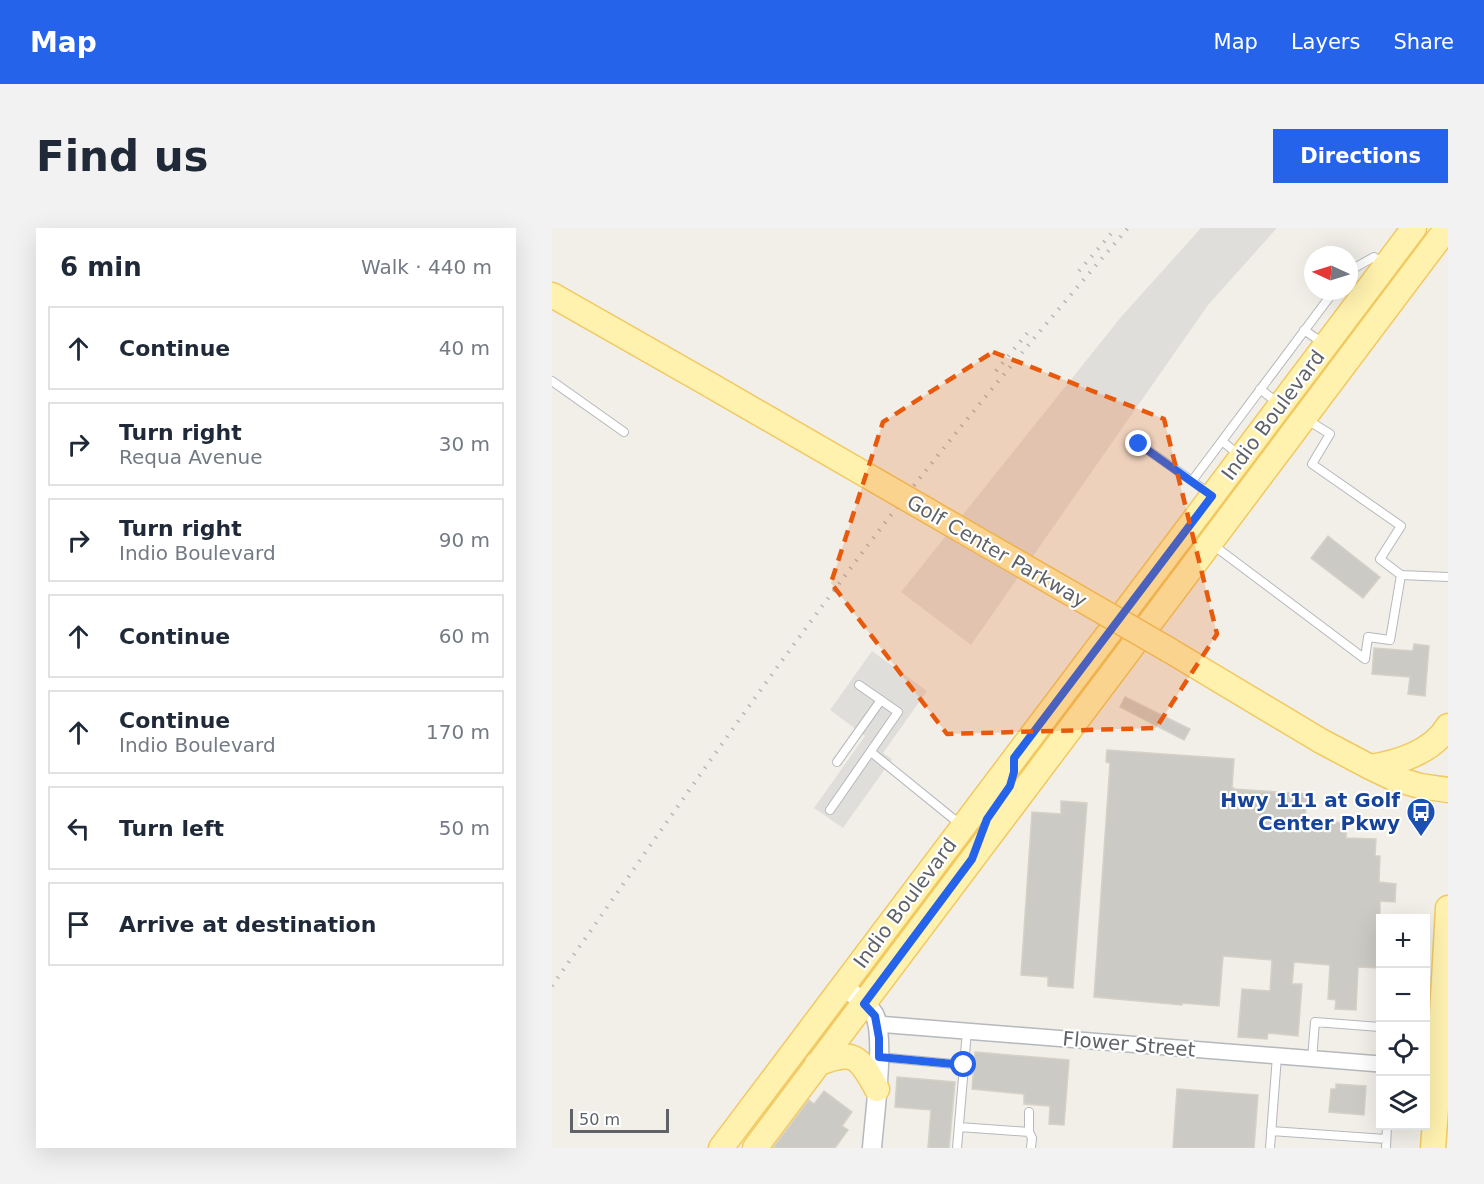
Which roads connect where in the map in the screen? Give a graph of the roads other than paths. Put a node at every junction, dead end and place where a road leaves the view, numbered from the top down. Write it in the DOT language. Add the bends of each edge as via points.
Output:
graph roads {
  1 [pos="1414,228"];
  2 [pos="1447,228"];
  3 [pos="1358,266"];
  4 [pos="1386,266"];
  5 [pos="552,295"];
  6 [pos="1327,300"];
  7 [pos="1304,330"];
  8 [pos="1326,345"];
  9 [pos="552,381"];
  10 [pos="1260,389"];
  11 [pos="1281,405"];
  12 [pos="1304,418"];
  13 [pos="624,432"];
  14 [pos="1222,441"];
  15 [pos="1139,444"];
  16 [pos="1242,456"];
  17 [pos="1192,481"];
  18 [pos="1212,496"];
  19 [pos="1210,542"];
  20 [pos="1401,575"];
  21 [pos="1448,578"];
  22 [pos="859,685"];
  23 [pos="881,700"];
  24 [pos="1448,726"];
  25 [pos="871,752"];
  26 [pos="1014,758"];
  27 [pos="837,762"];
  28 [pos="1370,767"];
  29 [pos="1448,790"];
  30 [pos="830,810"];
  31 [pos="962,826"];
  32 [pos="972,859"];
  33 [pos="1448,908"];
  34 [pos="1447,941"];
  35 [pos="843,986"];
  36 [pos="870,1014"];
  37 [pos="1376,1027"];
  38 [pos="967,1031"];
  39 [pos="1277,1056"];
  40 [pos="879,1057"];
  41 [pos="1312,1059"];
  42 [pos="817,1064"];
  43 [pos="1376,1064"];
  44 [pos="1438,1064"];
  45 [pos="964,1065"];
  46 [pos="877,1089"];
  47 [pos="1029,1112"];
  48 [pos="959,1127"];
  49 [pos="1271,1131"];
  50 [pos="1029,1132"];
  51 [pos="1386,1144"];
  52 [pos="721,1148"];
  53 [pos="755,1148"];
  54 [pos="872,1148"];
  55 [pos="957,1148"];
  56 [pos="1031,1148"];
  57 [pos="1270,1148"];
  58 [pos="1433,1148"];
  1 -- 4 [label="main road, Indio Boulevard"];
  2 -- 12 [label="main road, Indio Boulevard"];
  3 -- 4 [label="lane" via="1374,257"];
  4 -- 8 [label="main road, Indio Boulevard"];
  5 -- 28 [label="main road, Golf Center Parkway, bridge"];
  6 -- 7 [label="lane"];
  7 -- 8 [label="lane"];
  7 -- 10 [label="lane"];
  8 -- 11 [label="main road, Indio Boulevard"];
  9 -- 13 [label="lane"];
  10 -- 11 [label="lane"];
  10 -- 14 [label="lane"];
  11 -- 16 [label="main road, Indio Boulevard"];
  12 -- 19 [label="main road, Indio Boulevard"];
  12 -- 20 [label="lane" via="1330,434 1312,464 1401,526 1380,559"];
  14 -- 16 [label="lane"];
  14 -- 17 [label="lane"];
  15 -- 17 [label="lane"];
  16 -- 18 [label="main road, Indio Boulevard"];
  17 -- 18 [label="lane"];
  18 -- 26 [label="main road, Indio Boulevard"];
  19 -- 20 [label="lane" via="1365,659 1368,637 1390,640"];
  19 -- 32 [label="main road, Indio Boulevard"];
  20 -- 21 [label="lane"];
  22 -- 23 [label="lane"];
  23 -- 25 [label="lane" via="898,712"];
  23 -- 27 [label="lane"];
  24 -- 28 [label="main road" via="1414,755"];
  25 -- 30 [label="lane"];
  25 -- 31 [label="lane"];
  26 -- 31 [label="main road, Indio Boulevard"];
  26 -- 32 [label="main road" via="1010,786 987,819"];
  28 -- 29 [label="main road, Golf Center Parkway" via="1402,781"];
  31 -- 35 [label="main road, Indio Boulevard"];
  32 -- 36 [label="main road, Indio Boulevard"];
  33 -- 34 [label="main road"];
  34 -- 44 [label="main road"];
  35 -- 36 [label="street"];
  35 -- 52 [label="main road, Indio Boulevard"];
  36 -- 38 [label="street, Flower Street"];
  36 -- 40 [label="street" via="879,1038"];
  36 -- 42 [label="main road, Indio Boulevard"];
  37 -- 41 [label="lane" via="1316,1022"];
  38 -- 39 [label="street, Flower Street"];
  38 -- 45 [label="lane"];
  39 -- 41 [label="street, Flower Street"];
  39 -- 49 [label="lane"];
  40 -- 45 [label="lane"];
  40 -- 46 [label="street"];
  41 -- 43 [label="street, Flower Street"];
  42 -- 46 [label="main road" via="834,1057 851,1057 865,1067"];
  42 -- 53 [label="main road, Indio Boulevard"];
  44 -- 58 [label="main road"];
  45 -- 48 [label="lane"];
  46 -- 54 [label="street"];
  47 -- 50 [label="lane"];
  48 -- 50 [label="lane"];
  48 -- 55 [label="lane"];
  49 -- 51 [label="lane"];
  49 -- 57 [label="lane"];
  50 -- 56 [label="lane"];
}
